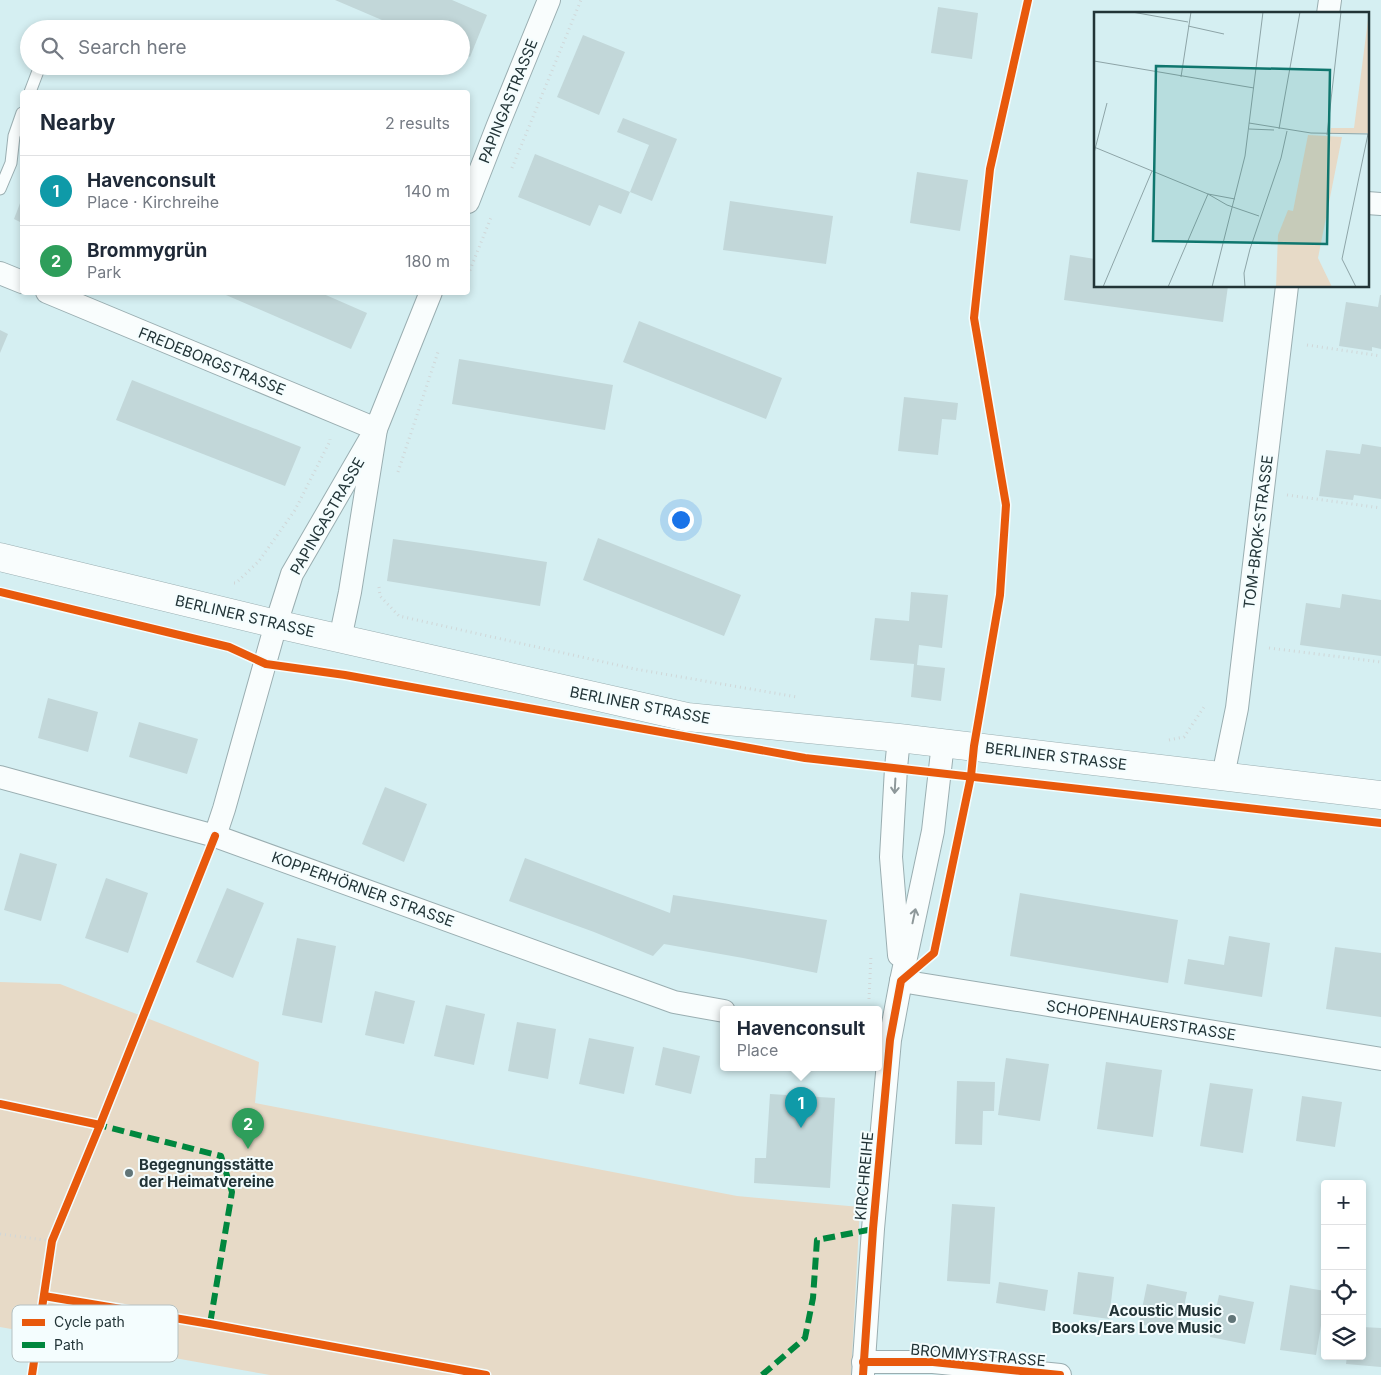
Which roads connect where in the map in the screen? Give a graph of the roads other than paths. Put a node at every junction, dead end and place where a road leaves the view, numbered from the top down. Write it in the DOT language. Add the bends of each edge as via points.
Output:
graph roads {
  1 [pos="549,0"];
  2 [pos="36,75"];
  3 [pos="31,90"];
  4 [pos="20,119"];
  5 [pos="0,189"];
  6 [pos="470,197"];
  7 [pos="1368,202"];
  8 [pos="1381,204"];
  9 [pos="0,273"];
  10 [pos="20,281"];
  11 [pos="1287,288"];
  12 [pos="55,295"];
  13 [pos="430,295"];
  14 [pos="376,428"];
  15 [pos="0,557"];
  16 [pos="276,624"];
  17 [pos="340,638"];
  18 [pos="899,738"];
  19 [pos="943,743"];
  20 [pos="1223,776"];
  21 [pos="0,777"];
  22 [pos="1381,795"];
  23 [pos="215,836"];
  24 [pos="901,980"];
  25 [pos="720,1009"];
  26 [pos="884,1039"];
  27 [pos="1381,1059"];
  28 [pos="863,1369"];
  29 [pos="1060,1375"];
  1 -- 6 [label="street, PAPINGASTRASSE"];
  2 -- 3 [label="lane"];
  4 -- 5 [label="lane"];
  7 -- 8 [label="street"];
  9 -- 10 [label="street"];
  11 -- 20 [label="street, TOM-BROK-STRASSE" via="1237,708"];
  12 -- 14 [label="street, FREDEBORGSTRASSE"];
  13 -- 14 [label="street, PAPINGASTRASSE"];
  14 -- 16 [label="street, PAPINGASTRASSE" via="292,574"];
  14 -- 17 [label="street, PAPINGASTRASSE"];
  15 -- 16 [label="main road, BERLINER STRASSE"];
  16 -- 17 [label="main road, BERLINER STRASSE"];
  16 -- 23 [label="street, PAPINGASTRASSE"];
  17 -- 18 [label="main road, BERLINER STRASSE" via="687,717"];
  18 -- 19 [label="main road, BERLINER STRASSE"];
  18 -- 24 [label="street, KIRCHREIHE, one-way" via="891,856"];
  19 -- 20 [label="main road, BERLINER STRASSE"];
  24 -- 19 [label="street, KIRCHREIHE, one-way" via="932,831"];
  20 -- 22 [label="main road, BERLINER STRASSE"];
  21 -- 23 [label="street, KOPPERHÖRNER STRASSE"];
  23 -- 25 [label="street, KOPPERHÖRNER STRASSE" via="674,1002"];
  24 -- 26 [label="street, KIRCHREIHE"];
  24 -- 27 [label="street, SCHOPENHAUERSTRASSE"];
  26 -- 28 [label="street, KIRCHREIHE"];
  28 -- 29 [label="street, BROMMYSTRASSE" via="933,1362"];
}
